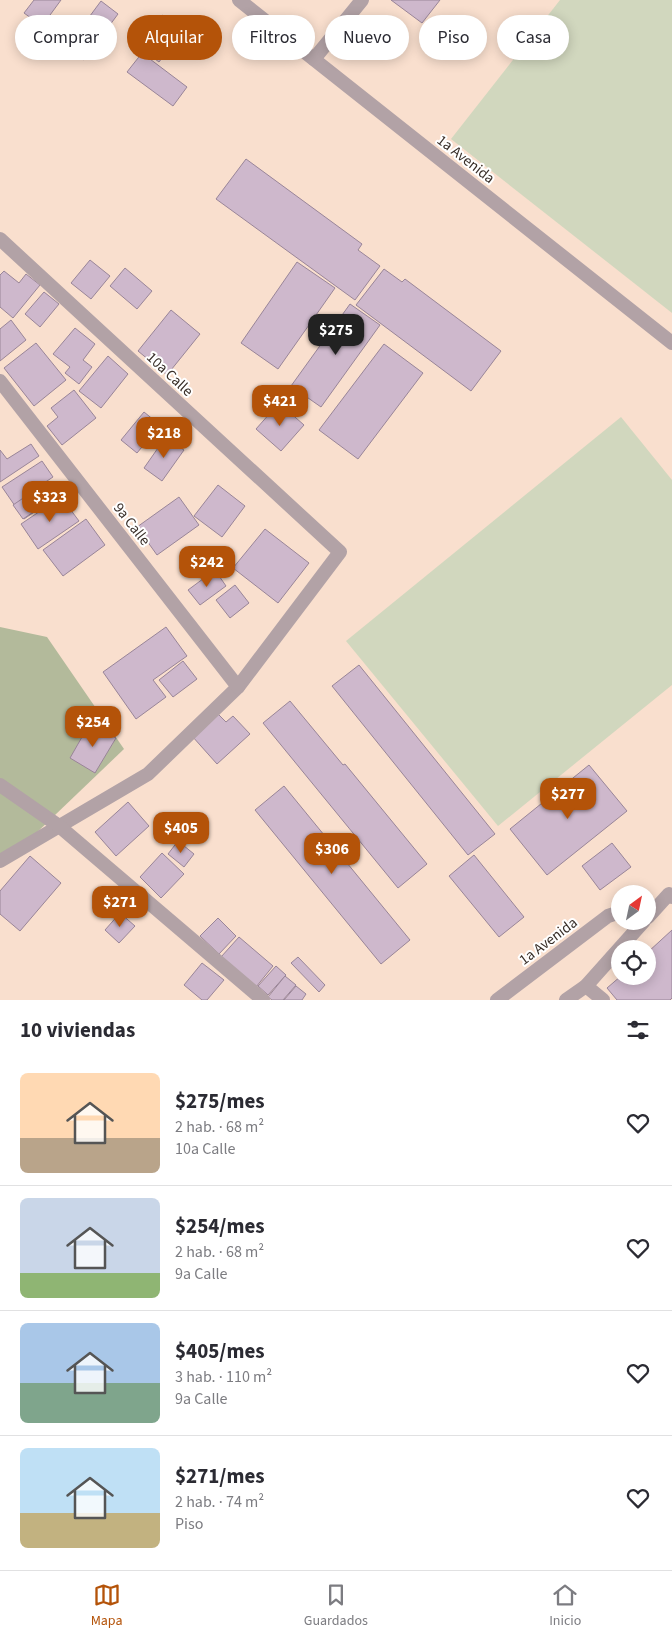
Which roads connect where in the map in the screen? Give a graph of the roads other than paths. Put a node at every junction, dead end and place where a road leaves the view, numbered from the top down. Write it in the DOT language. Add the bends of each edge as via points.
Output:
graph roads {
  1 [pos="239,0"];
  2 [pos="362,0"];
  3 [pos="258,15"];
  4 [pos="315,58"];
  5 [pos="315,60"];
  6 [pos="0,239"];
  7 [pos="672,343"];
  8 [pos="0,381"];
  9 [pos="238,687"];
  10 [pos="0,786"];
  11 [pos="59,826"];
  12 [pos="0,861"];
  13 [pos="671,894"];
  14 [pos="656,899"];
  15 [pos="656,909"];
  16 [pos="611,915"];
  17 [pos="636,930"];
  18 [pos="586,986"];
  19 [pos="262,1000"];
  20 [pos="497,1000"];
  21 [pos="566,1000"];
  22 [pos="603,1000"];
  1 -- 3 [label="street, 1a Avenida"];
  2 -- 4 [label="street"];
  5 -- 7 [label="street, 1a Avenida"];
  6 -- 9 [label="street, 10a Calle" via="340,552"];
  8 -- 9 [label="street, 9a Calle"];
  9 -- 11 [label="street" via="148,774"];
  10 -- 11 [label="street"];
  11 -- 12 [label="street"];
  11 -- 19 [label="street"];
  13 -- 14 [label="street"];
  13 -- 15 [label="street"];
  16 -- 20 [label="street, 1a Avenida"];
  17 -- 18 [label="street"];
  18 -- 21 [label="street"];
  18 -- 22 [label="street"];
}
